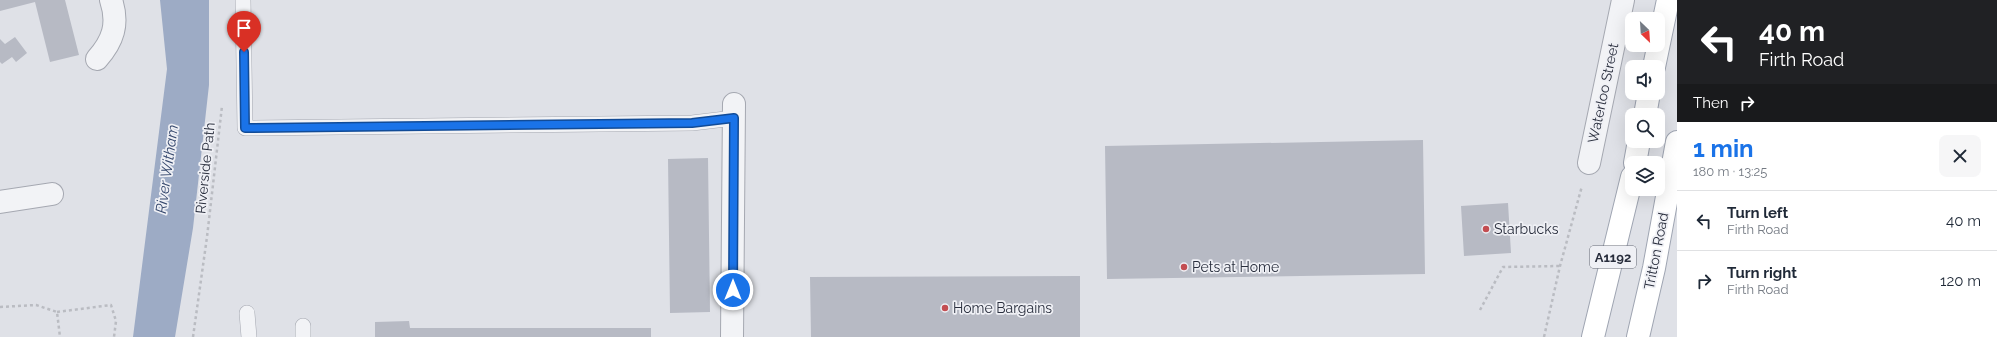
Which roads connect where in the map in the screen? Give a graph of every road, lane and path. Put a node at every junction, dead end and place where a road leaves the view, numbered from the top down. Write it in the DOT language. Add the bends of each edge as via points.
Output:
graph roads {
  1 [pos="112,0"];
  2 [pos="243,0"];
  3 [pos="1623,0"];
  4 [pos="1668,0"];
  5 [pos="97,59"];
  6 [pos="1655,60"];
  7 [pos="222,99"];
  8 [pos="734,111"];
  9 [pos="1677,142"];
  10 [pos="1589,163"];
  11 [pos="52,194"];
  12 [pos="1627,196"];
  13 [pos="0,202"];
  14 [pos="1560,266"];
  15 [pos="0,307"];
  16 [pos="1480,310"];
  17 [pos="57,312"];
  18 [pos="247,313"];
  19 [pos="60,337"];
  20 [pos="114,337"];
  21 [pos="193,337"];
  22 [pos="249,337"];
  23 [pos="732,337"];
  24 [pos="1544,337"];
  25 [pos="1594,337"];
  26 [pos="1638,337"];
  1 -- 5 [label="street" via="116,21 114,34"];
  2 -- 8 [label="lane" via="245,128 692,123"];
  3 -- 10 [label="street, Waterloo Street"];
  4 -- 6 [label="main road"];
  7 -- 21 [label="path, Riverside Path"];
  8 -- 23 [label="street"];
  9 -- 26 [label="main road, Tritton Road / A1192" via="1654,268"];
  10 -- 14 [label="path"];
  11 -- 13 [label="street"];
  12 -- 25 [label="main road, A1192"];
  14 -- 16 [label="path" via="1503,267"];
  14 -- 24 [label="path"];
  15 -- 17 [label="path" via="36,305"];
  17 -- 19 [label="path"];
  17 -- 20 [label="path" via="111,305 116,321"];
  18 -- 22 [label="lane"];
}
